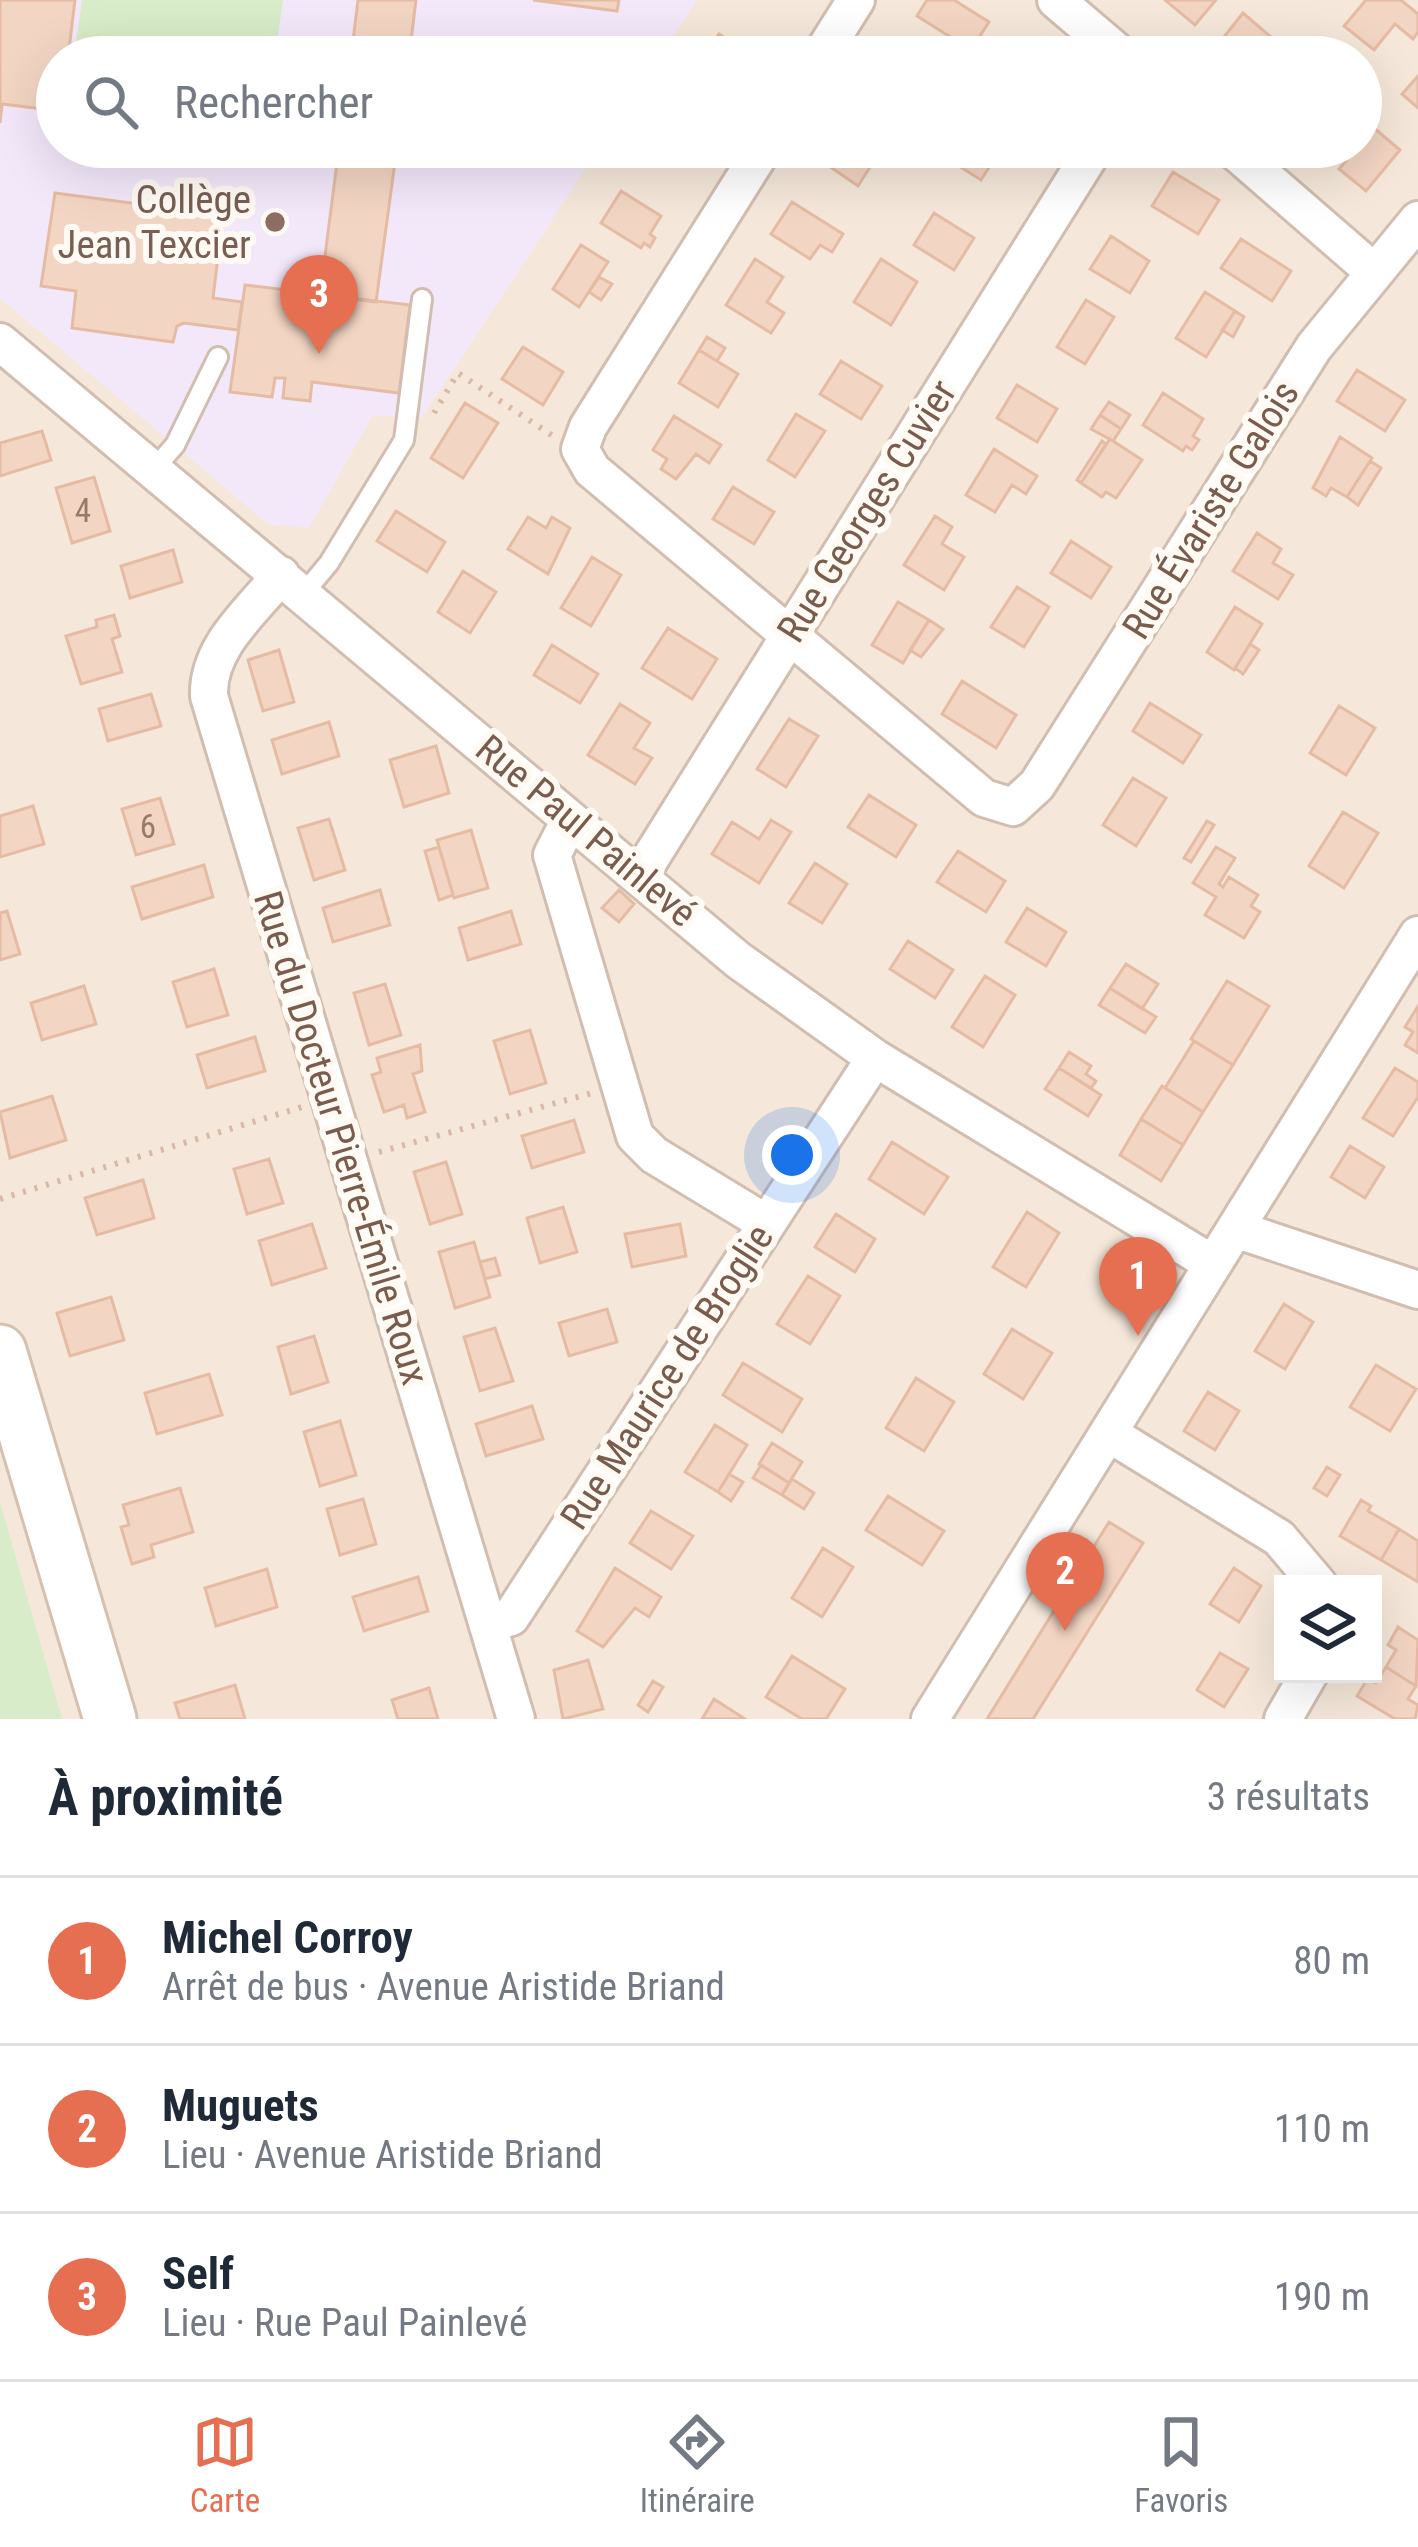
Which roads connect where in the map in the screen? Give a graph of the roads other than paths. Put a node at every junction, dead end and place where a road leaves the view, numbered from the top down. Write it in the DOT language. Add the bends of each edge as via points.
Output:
graph roads {
  1 [pos="856,0"];
  2 [pos="1056,0"];
  3 [pos="833,36"];
  4 [pos="1098,36"];
  5 [pos="751,168"];
  6 [pos="1082,168"];
  7 [pos="1254,168"];
  8 [pos="1418,220"];
  9 [pos="1374,272"];
  10 [pos="422,299"];
  11 [pos="0,341"];
  12 [pos="218,357"];
  13 [pos="154,469"];
  14 [pos="293,584"];
  15 [pos="790,634"];
  16 [pos="570,820"];
  17 [pos="640,875"];
  18 [pos="1418,935"];
  19 [pos="875,1058"];
  20 [pos="766,1223"];
  21 [pos="1235,1229"];
  22 [pos="1213,1264"];
  23 [pos="1418,1290"];
  24 [pos="0,1351"];
  25 [pos="1108,1432"];
  26 [pos="1310,1575"];
  27 [pos="489,1624"];
  28 [pos="1304,1683"];
  29 [pos="110,1719"];
  30 [pos="516,1719"];
  31 [pos="930,1719"];
  32 [pos="1283,1719"];
  1 -- 3 [label="street"];
  2 -- 4 [label="street"];
  5 -- 15 [label="street" via="580,449 592,470"];
  6 -- 15 [label="street, Rue Georges Cuvier"];
  7 -- 9 [label="street"];
  8 -- 9 [label="street, Rue Évariste Galois"];
  9 -- 15 [label="street, Rue Évariste Galois" via="1314,347 1036,785 1013,807 984,798"];
  10 -- 14 [label="lane" via="405,431 329,563"];
  11 -- 13 [label="street, Rue Paul Painlevé"];
  12 -- 13 [label="lane" via="175,445"];
  13 -- 14 [label="street, Rue Paul Painlevé"];
  14 -- 16 [label="street, Rue Paul Painlevé"];
  14 -- 27 [label="street, Rue du Docteur Pierre-Émile Roux" via="218,651 209,696"];
  15 -- 17 [label="street, Rue Georges Cuvier"];
  16 -- 17 [label="street, Rue Paul Painlevé"];
  16 -- 20 [label="street" via="552,855 635,1136"];
  17 -- 19 [label="street, Rue Paul Painlevé" via="738,960"];
  18 -- 21 [label="street"];
  19 -- 20 [label="street, Rue Maurice de Broglie"];
  19 -- 22 [label="street, Rue Paul Painlevé"];
  20 -- 27 [label="street, Rue Maurice de Broglie" via="512,1617"];
  21 -- 22 [label="street"];
  21 -- 23 [label="street"];
  22 -- 25 [label="street"];
  24 -- 29 [label="street"];
  25 -- 26 [label="street" via="1279,1538"];
  25 -- 31 [label="street"];
  27 -- 30 [label="street, Rue du Docteur Pierre-Émile Roux"];
  28 -- 32 [label="street"];
}
